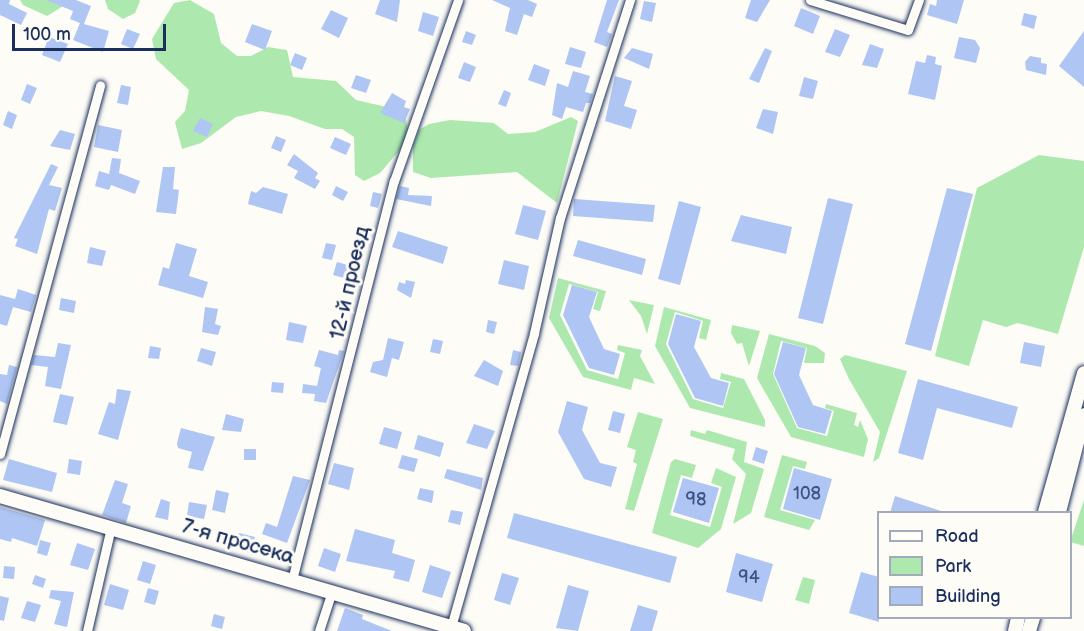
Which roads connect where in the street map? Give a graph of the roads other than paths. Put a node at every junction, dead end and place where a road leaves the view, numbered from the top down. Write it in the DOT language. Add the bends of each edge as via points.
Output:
graph roads {
  1 [pos="458,0"];
  2 [pos="630,0"];
  3 [pos="810,0"];
  4 [pos="919,0"];
  5 [pos="100,84"];
  6 [pos="1084,373"];
  7 [pos="1084,415"];
  8 [pos="0,454"];
  9 [pos="0,496"];
  10 [pos="1046,511"];
  11 [pos="1060,511"];
  12 [pos="111,526"];
  13 [pos="292,579"];
  14 [pos="332,591"];
  15 [pos="457,629"];
  16 [pos="87,631"];
  17 [pos="320,631"];
  1 -- 13 [label="street, 12-й проезд" via="394,181"];
  2 -- 15 [label="street" via="560,218"];
  3 -- 4 [label="street" via="908,30"];
  5 -- 8 [label="street"];
  6 -- 10 [label="street"];
  7 -- 11 [label="street"];
  9 -- 12 [label="street, 7-я просека"];
  12 -- 13 [label="street, 7-я просека"];
  12 -- 16 [label="street"];
  13 -- 14 [label="street, 7-я просека"];
  14 -- 15 [label="street, 7-я просека"];
  14 -- 17 [label="street"];
}
